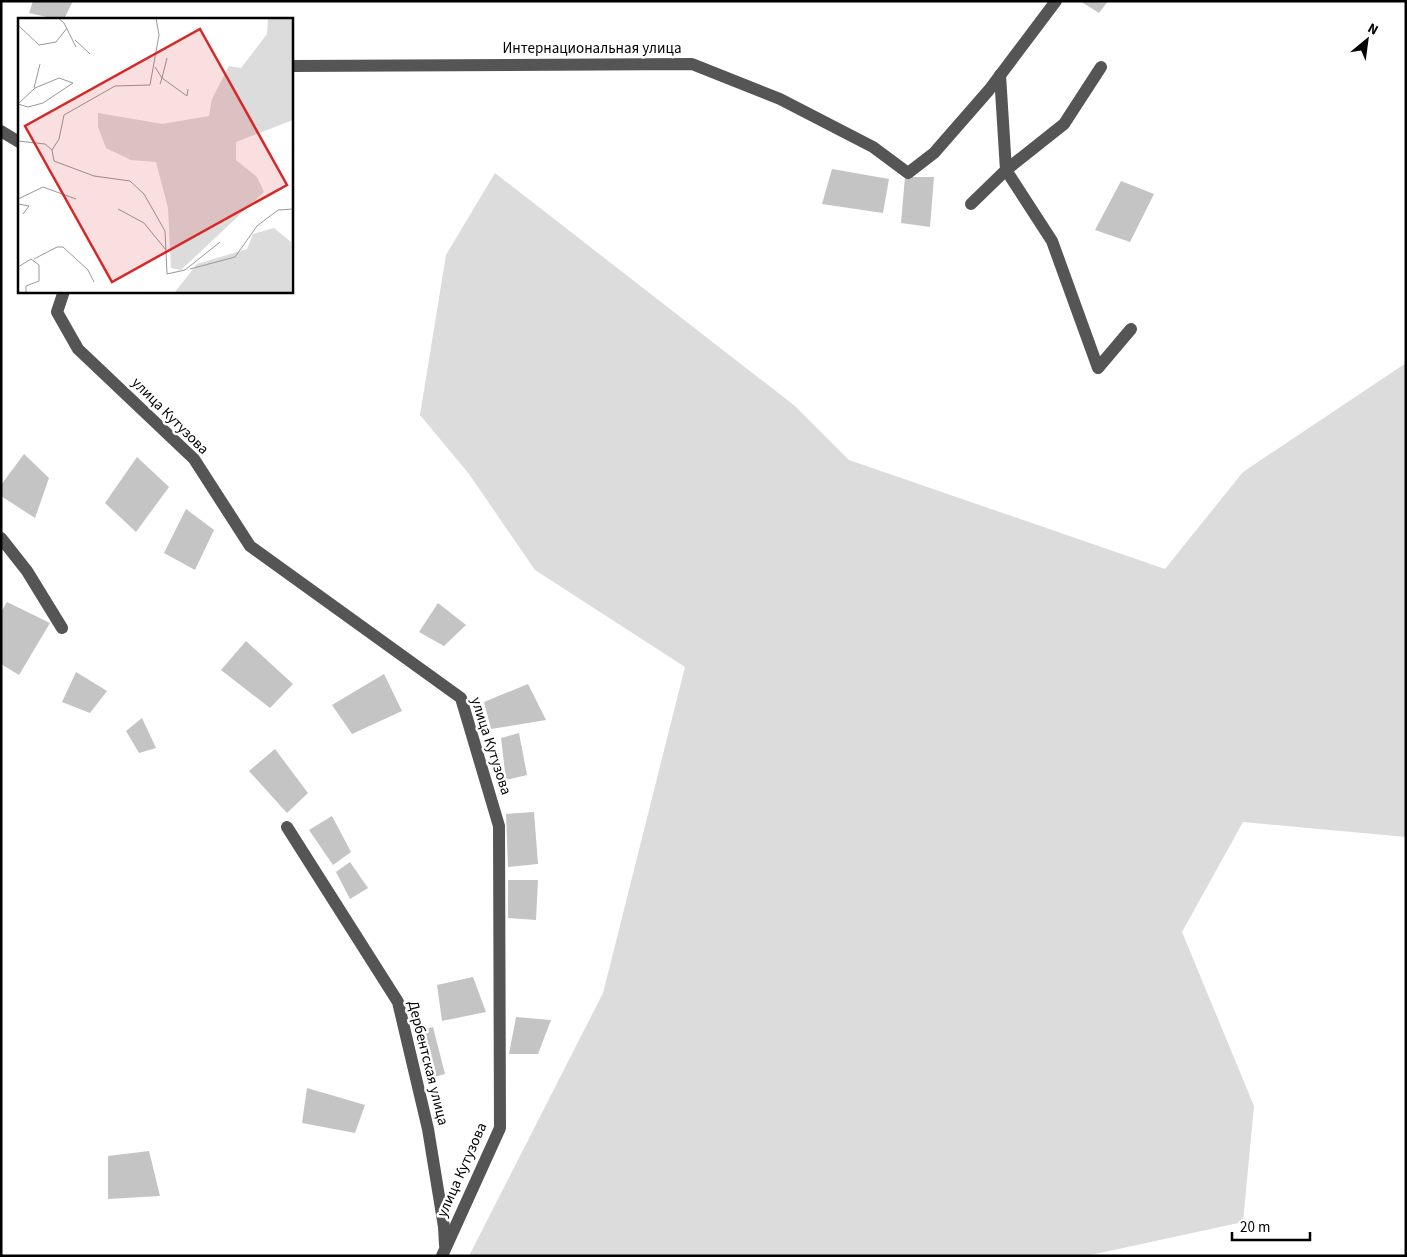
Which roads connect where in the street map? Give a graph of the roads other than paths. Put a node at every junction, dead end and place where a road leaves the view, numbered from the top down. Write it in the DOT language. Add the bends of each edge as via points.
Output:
graph roads {
  1 [pos="1056,1"];
  2 [pos="292,66"];
  3 [pos="1101,67"];
  4 [pos="1000,75"];
  5 [pos="1,131"];
  6 [pos="18,141"];
  7 [pos="1006,170"];
  8 [pos="971,204"];
  9 [pos="64,292"];
  10 [pos="1131,329"];
  11 [pos="1,538"];
  12 [pos="62,628"];
  13 [pos="287,827"];
  14 [pos="444,1252"];
  1 -- 4 [label="street, Интернациональная улица"];
  2 -- 4 [label="street, Интернациональная улица" via="692,64 780,98 873,147 908,173 934,153"];
  3 -- 7 [label="street" via="1064,124"];
  4 -- 7 [label="street"];
  5 -- 6 [label="street"];
  7 -- 8 [label="street"];
  7 -- 10 [label="street" via="1052,241 1098,368"];
  9 -- 14 [label="street, улица Кутузова" via="57,312 78,349 194,459 250,546 461,698 499,826 500,1128"];
  11 -- 12 [label="street"];
  13 -- 14 [label="street, Дербентская улица" via="398,1002 428,1129 444,1227"];
}
